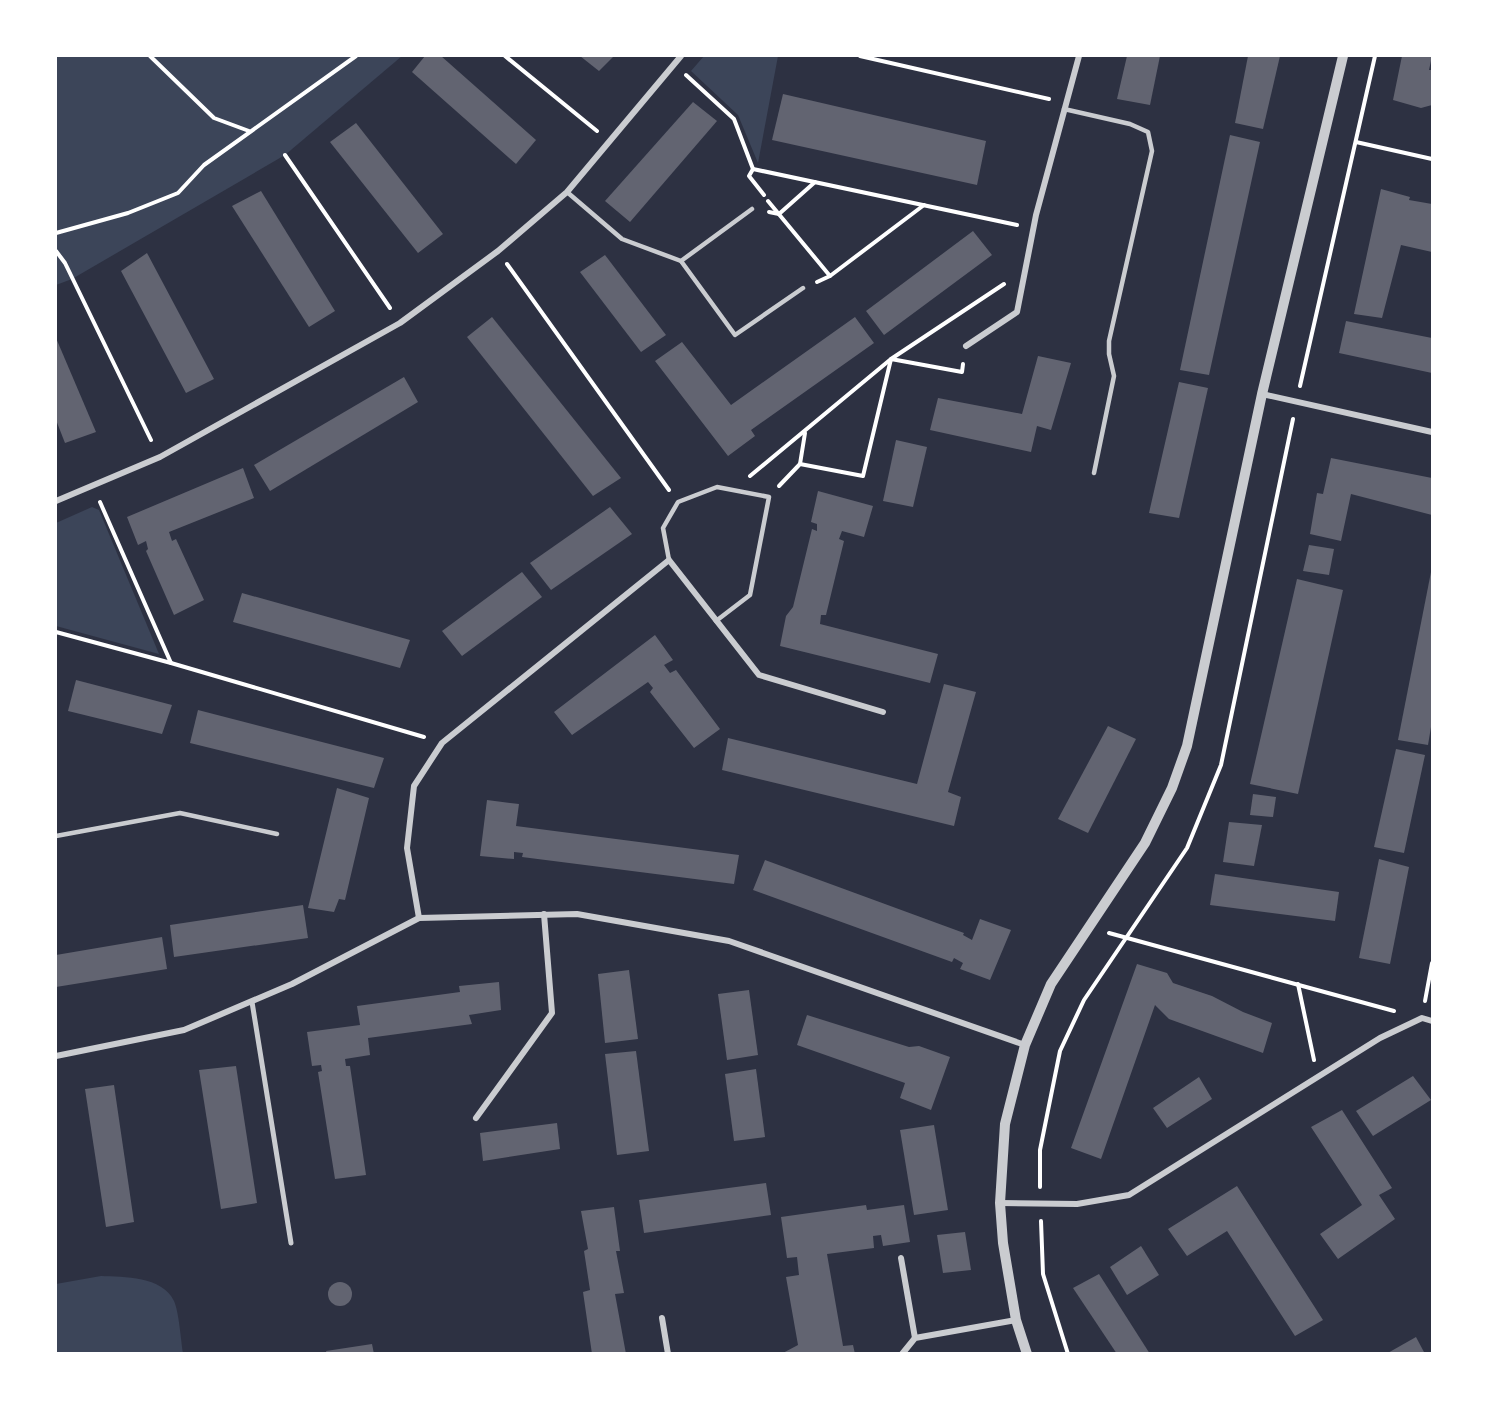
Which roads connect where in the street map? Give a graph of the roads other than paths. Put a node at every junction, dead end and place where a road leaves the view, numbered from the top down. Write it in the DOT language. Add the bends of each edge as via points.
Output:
graph roads {
  1 [pos="681,56"];
  2 [pos="1079,56"];
  3 [pos="1343,56"];
  4 [pos="1065,106"];
  5 [pos="567,192"];
  6 [pos="752,209"];
  7 [pos="681,261"];
  8 [pos="803,288"];
  9 [pos="966,346"];
  10 [pos="1262,394"];
  11 [pos="1432,432"];
  12 [pos="1094,473"];
  13 [pos="56,501"];
  14 [pos="669,560"];
  15 [pos="717,621"];
  16 [pos="883,712"];
  17 [pos="277,834"];
  18 [pos="56,836"];
  19 [pos="544,914"];
  20 [pos="419,918"];
  21 [pos="252,1002"];
  22 [pos="1432,1021"];
  23 [pos="1025,1045"];
  24 [pos="56,1056"];
  25 [pos="476,1118"];
  26 [pos="1000,1203"];
  27 [pos="291,1243"];
  28 [pos="901,1258"];
  29 [pos="662,1318"];
  30 [pos="1016,1320"];
  31 [pos="915,1338"];
  32 [pos="668,1353"];
  33 [pos="902,1353"];
  34 [pos="1027,1353"];
  1 -- 5 [label="street"];
  2 -- 4 [label="street"];
  3 -- 10 [label="street"];
  4 -- 9 [label="street" via="1033,229 1017,312"];
  4 -- 12 [label="lane" via="1148,132 1152,151 1109,341 1114,376"];
  5 -- 7 [label="lane" via="622,239"];
  5 -- 13 [label="street" via="498,252 400,323 160,457"];
  6 -- 7 [label="lane"];
  7 -- 8 [label="lane" via="735,335"];
  10 -- 11 [label="street"];
  10 -- 23 [label="street" via="1187,746 1172,788 1145,843 1051,984"];
  14 -- 15 [label="street"];
  14 -- 15 [label="lane" via="663,528 678,502 717,487 769,497 750,595"];
  14 -- 20 [label="street" via="442,743 414,786 407,848"];
  15 -- 16 [label="street" via="759,675"];
  17 -- 18 [label="lane" via="180,813"];
  19 -- 20 [label="street"];
  19 -- 23 [label="street" via="576,914 729,941"];
  19 -- 25 [label="street" via="552,1013"];
  20 -- 21 [label="street"];
  21 -- 24 [label="street" via="184,1030"];
  21 -- 27 [label="street"];
  22 -- 26 [label="street" via="1422,1018 1380,1038 1129,1195 1077,1204"];
  23 -- 26 [label="street" via="1005,1124"];
  26 -- 30 [label="street"];
  28 -- 31 [label="street"];
  29 -- 32 [label="street"];
  30 -- 31 [label="street"];
  30 -- 34 [label="street"];
  31 -- 33 [label="street"];
}
